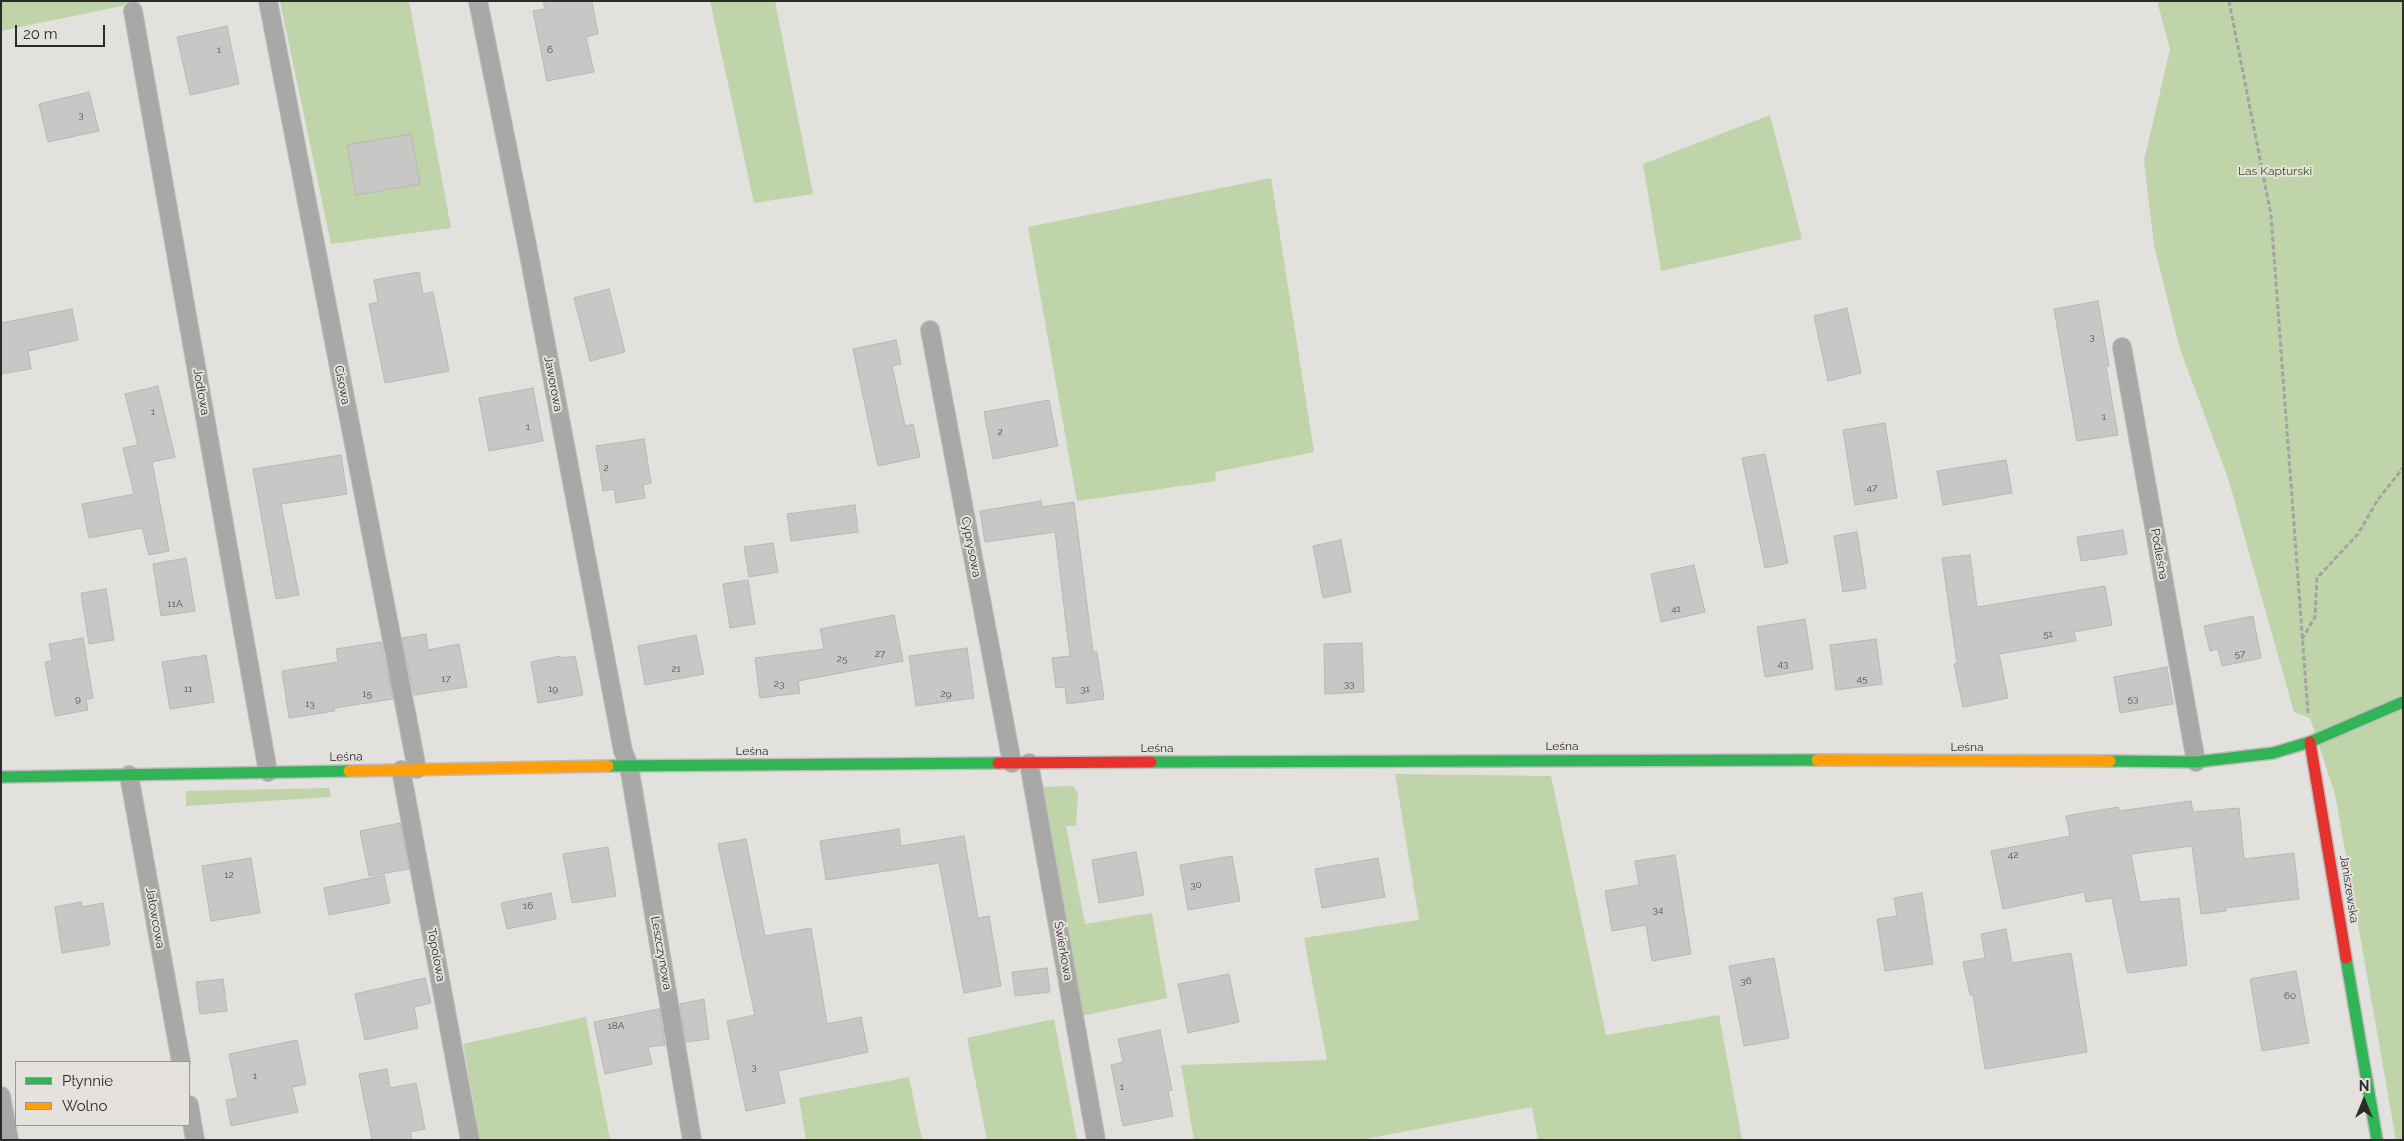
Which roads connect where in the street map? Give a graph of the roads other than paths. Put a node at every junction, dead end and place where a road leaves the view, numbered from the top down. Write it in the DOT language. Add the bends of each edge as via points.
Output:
graph roads {
  1 [pos="268,1"];
  2 [pos="478,1"];
  3 [pos="133,11"];
  4 [pos="930,330"];
  5 [pos="2122,347"];
  6 [pos="2403,702"];
  7 [pos="2310,742"];
  8 [pos="2196,762"];
  9 [pos="1021,763"];
  10 [pos="629,766"];
  11 [pos="409,769"];
  12 [pos="268,772"];
  13 [pos="128,775"];
  14 [pos="1,777"];
  15 [pos="181,1061"];
  16 [pos="1,1096"];
  17 [pos="190,1111"];
  18 [pos="10,1140"];
  19 [pos="195,1140"];
  20 [pos="470,1140"];
  21 [pos="692,1140"];
  22 [pos="1096,1140"];
  23 [pos="2377,1140"];
  1 -- 11 [label="lane, Cisowa"];
  2 -- 10 [label="lane, Jaworowa" via="623,751"];
  3 -- 12 [label="lane, Jodłowa"];
  4 -- 9 [label="lane, Cyprysowa"];
  5 -- 8 [label="lane, Podleśna"];
  6 -- 7 [label="street"];
  7 -- 8 [label="street, Leśna" via="2273,753"];
  7 -- 23 [label="street, Janiszewska"];
  8 -- 9 [label="street, Leśna" via="1688,759"];
  9 -- 10 [label="street, Leśna"];
  9 -- 22 [label="lane, Świerkowa"];
  10 -- 11 [label="street, Leśna"];
  10 -- 21 [label="lane, Leszczynowa"];
  11 -- 12 [label="street, Leśna"];
  11 -- 20 [label="lane, Topolowa"];
  12 -- 13 [label="street, Leśna"];
  13 -- 14 [label="street, Leśna"];
  13 -- 15 [label="lane, Jałowcowa"];
  16 -- 18 [label="lane"];
  17 -- 19 [label="lane"];
}
